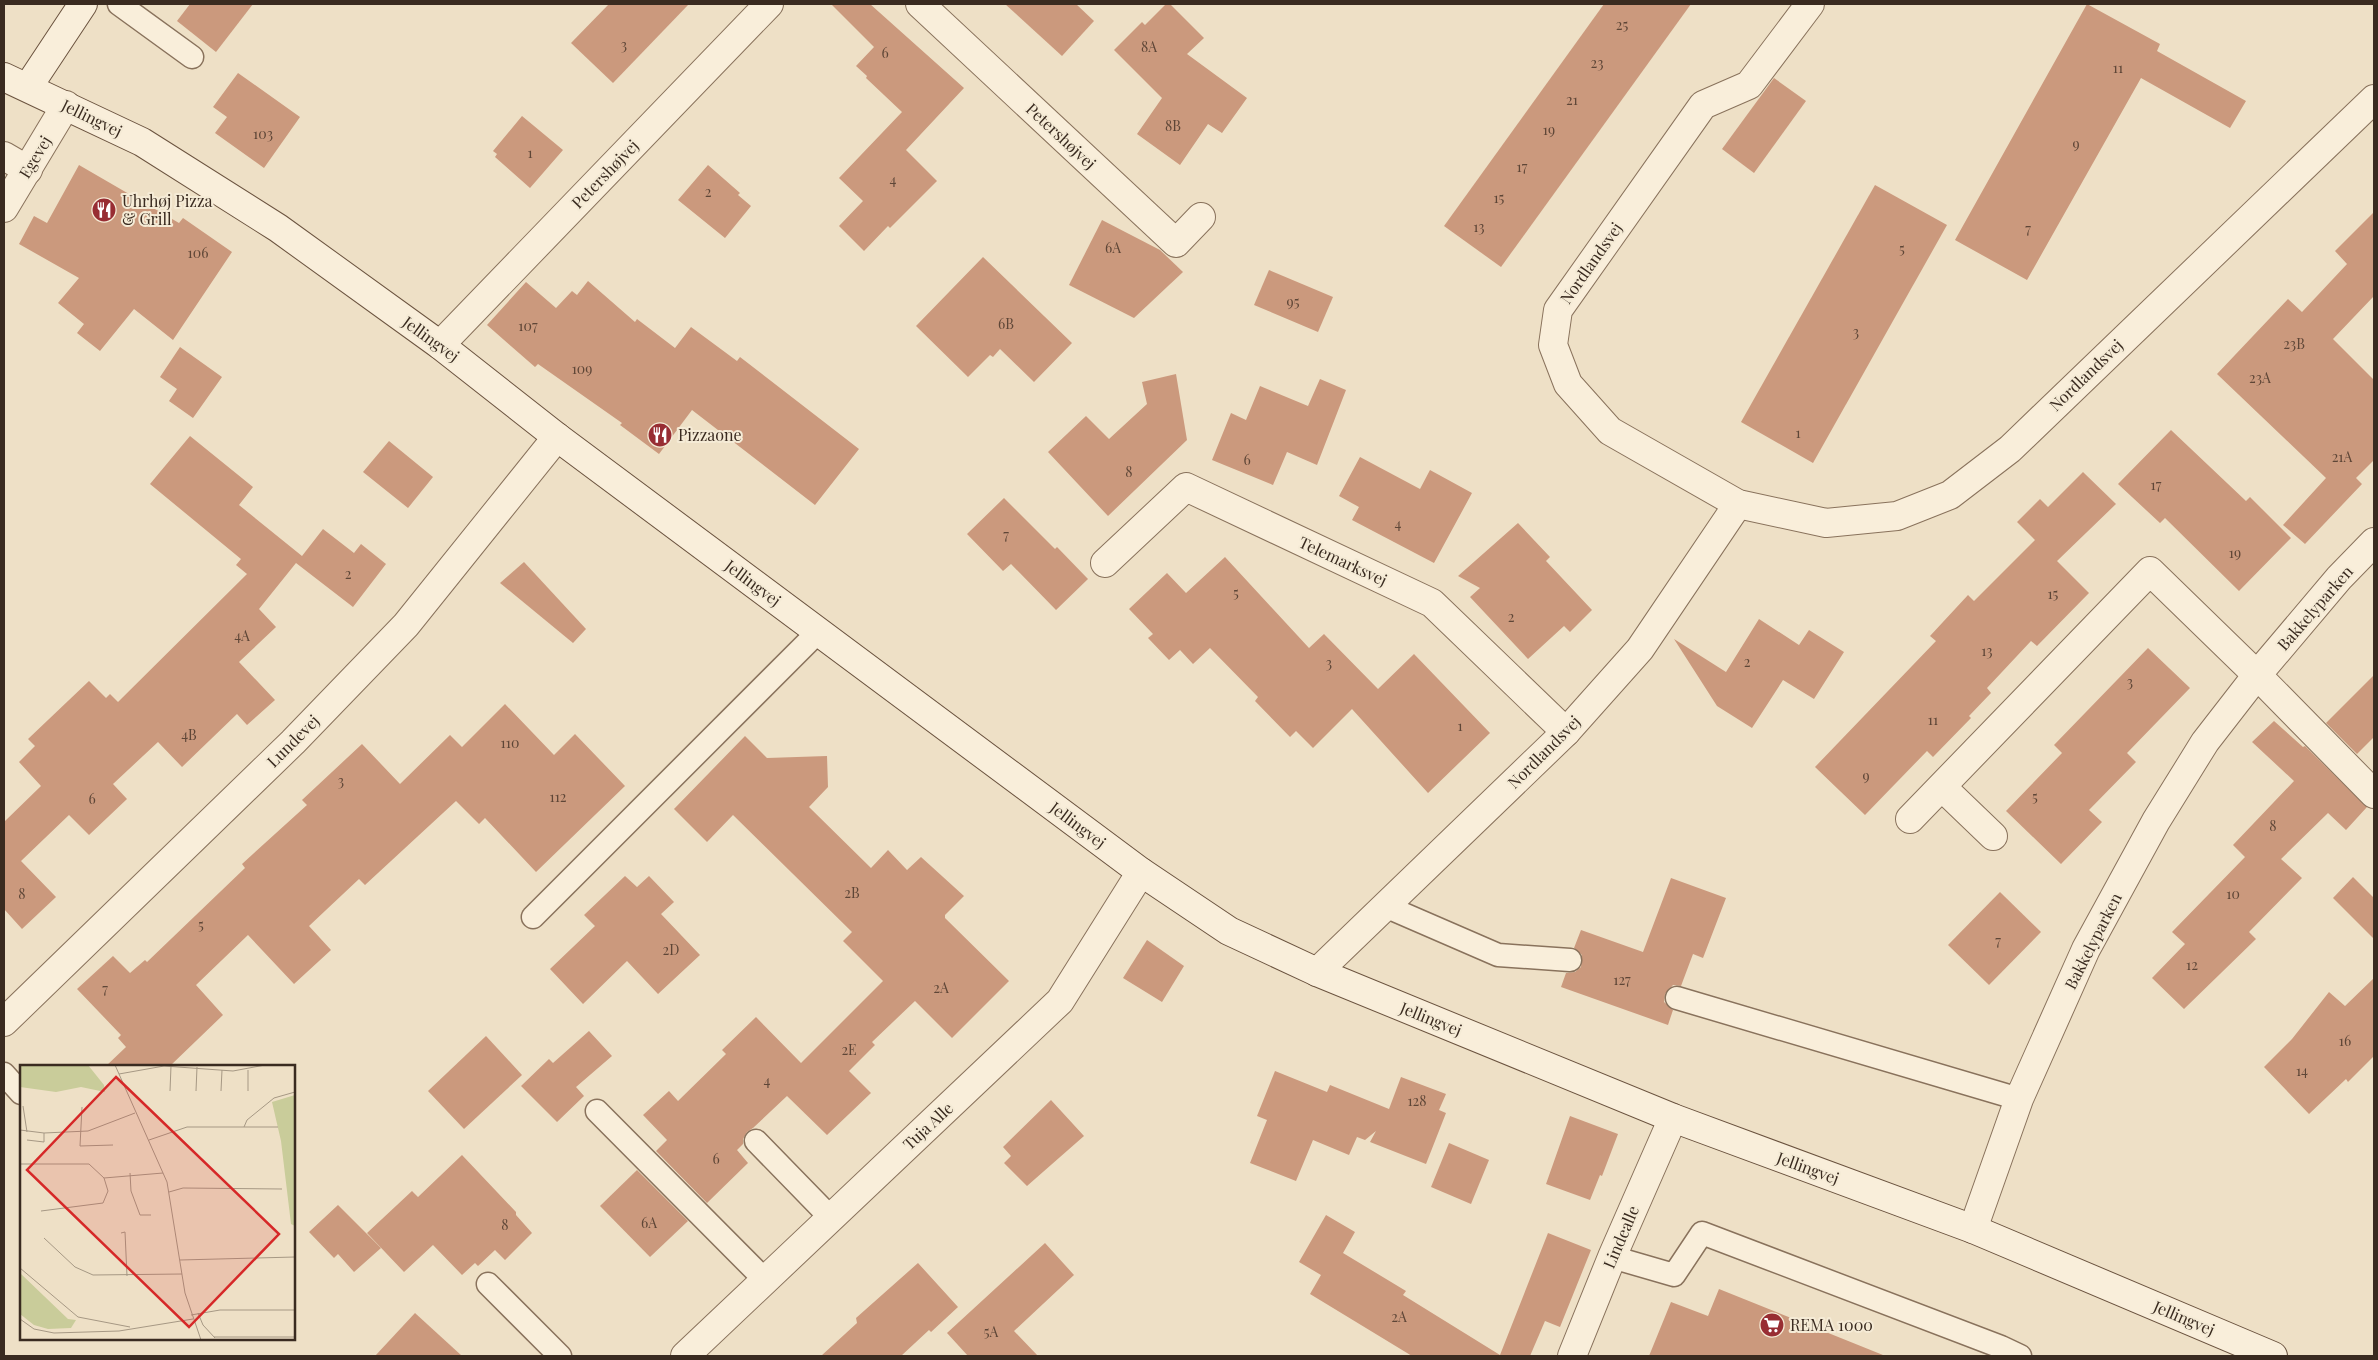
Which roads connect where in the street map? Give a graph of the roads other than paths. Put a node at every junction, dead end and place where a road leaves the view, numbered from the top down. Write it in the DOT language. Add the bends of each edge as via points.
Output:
graph roads {
  1 [pos="83,4"];
  2 [pos="119,4"];
  3 [pos="769,4"];
  4 [pos="920,4"];
  5 [pos="1810,4"];
  6 [pos="192,57"];
  7 [pos="16,82"];
  8 [pos="2374,99"];
  9 [pos="66,105"];
  10 [pos="4,156"];
  11 [pos="28,170"];
  12 [pos="4,208"];
  13 [pos="1201,217"];
  14 [pos="440,345"];
  15 [pos="558,437"];
  16 [pos="1738,504"];
  17 [pos="2374,542"];
  18 [pos="1105,563"];
  19 [pos="818,632"];
  20 [pos="2257,675"];
  21 [pos="1566,732"];
  22 [pos="1942,787"];
  23 [pos="2374,794"];
  24 [pos="1910,819"];
  25 [pos="1993,836"];
  26 [pos="1141,872"];
  27 [pos="1385,906"];
  28 [pos="533,917"];
  29 [pos="1570,960"];
  30 [pos="1317,972"];
  31 [pos="1677,998"];
  32 [pos="4,1022"];
  33 [pos="4,1074"];
  34 [pos="20,1092"];
  35 [pos="2019,1099"];
  36 [pos="597,1111"];
  37 [pos="1673,1118"];
  38 [pos="756,1140"];
  39 [pos="831,1218"];
  40 [pos="1973,1229"];
  41 [pos="1612,1257"];
  42 [pos="765,1280"];
  43 [pos="488,1284"];
  44 [pos="560,1356"];
  45 [pos="685,1356"];
  46 [pos="1572,1356"];
  47 [pos="2020,1356"];
  48 [pos="2273,1356"];
  1 -- 7 [label="street"];
  2 -- 6 [label="lane"];
  3 -- 14 [label="street, Petershøjvej"];
  4 -- 13 [label="street, Petershøjvej" via="1176,243"];
  5 -- 16 [label="street, Nordlandsvej" via="1749,85 1703,105 1558,310 1553,345 1568,384 1610,431"];
  7 -- 9 [label="street, Jellingvej"];
  8 -- 16 [label="street, Nordlandsvej" via="2010,449 1950,495 1897,516 1826,523"];
  9 -- 11 [label="street, Egevej"];
  9 -- 14 [label="street, Jellingvej" via="142,142 278,228"];
  10 -- 11 [label="street"];
  11 -- 12 [label="street, Egevej"];
  14 -- 15 [label="street, Jellingvej"];
  15 -- 19 [label="street, Jellingvej"];
  15 -- 32 [label="street, Lundevej" via="406,625 293,742"];
  16 -- 21 [label="street, Nordlandsvej" via="1640,649"];
  17 -- 20 [label="street, Bakkelyparken" via="2339,578"];
  18 -- 21 [label="street, Telemarksvej" via="1186,487 1432,603"];
  19 -- 26 [label="street, Jellingvej"];
  19 -- 28 [label="lane"];
  20 -- 22 [label="street" via="2150,571"];
  20 -- 23 [label="street"];
  20 -- 35 [label="street, Bakkelyparken" via="2205,742 2156,821 2086,949"];
  21 -- 27 [label="street, Nordlandsvej"];
  22 -- 24 [label="street"];
  22 -- 25 [label="street"];
  26 -- 30 [label="street, Jellingvej" via="1228,931"];
  26 -- 39 [label="street, Tuja Alle" via="1060,1001"];
  27 -- 29 [label="lane" via="1498,955"];
  27 -- 30 [label="street, Nordlandsvej"];
  30 -- 37 [label="street, Jellingvej"];
  31 -- 35 [label="lane"];
  33 -- 34 [label="lane"];
  35 -- 40 [label="street, Bakkelyparken"];
  36 -- 42 [label="lane"];
  37 -- 40 [label="street, Jellingvej"];
  37 -- 41 [label="street, Lindealle"];
  38 -- 39 [label="lane"];
  39 -- 42 [label="street, Tuja Alle"];
  40 -- 48 [label="street, Jellingvej"];
  41 -- 46 [label="street, Lindealle"];
  41 -- 47 [label="lane" via="1674,1275 1702,1233"];
  42 -- 45 [label="street, Tuja Alle"];
  43 -- 44 [label="lane"];
}
